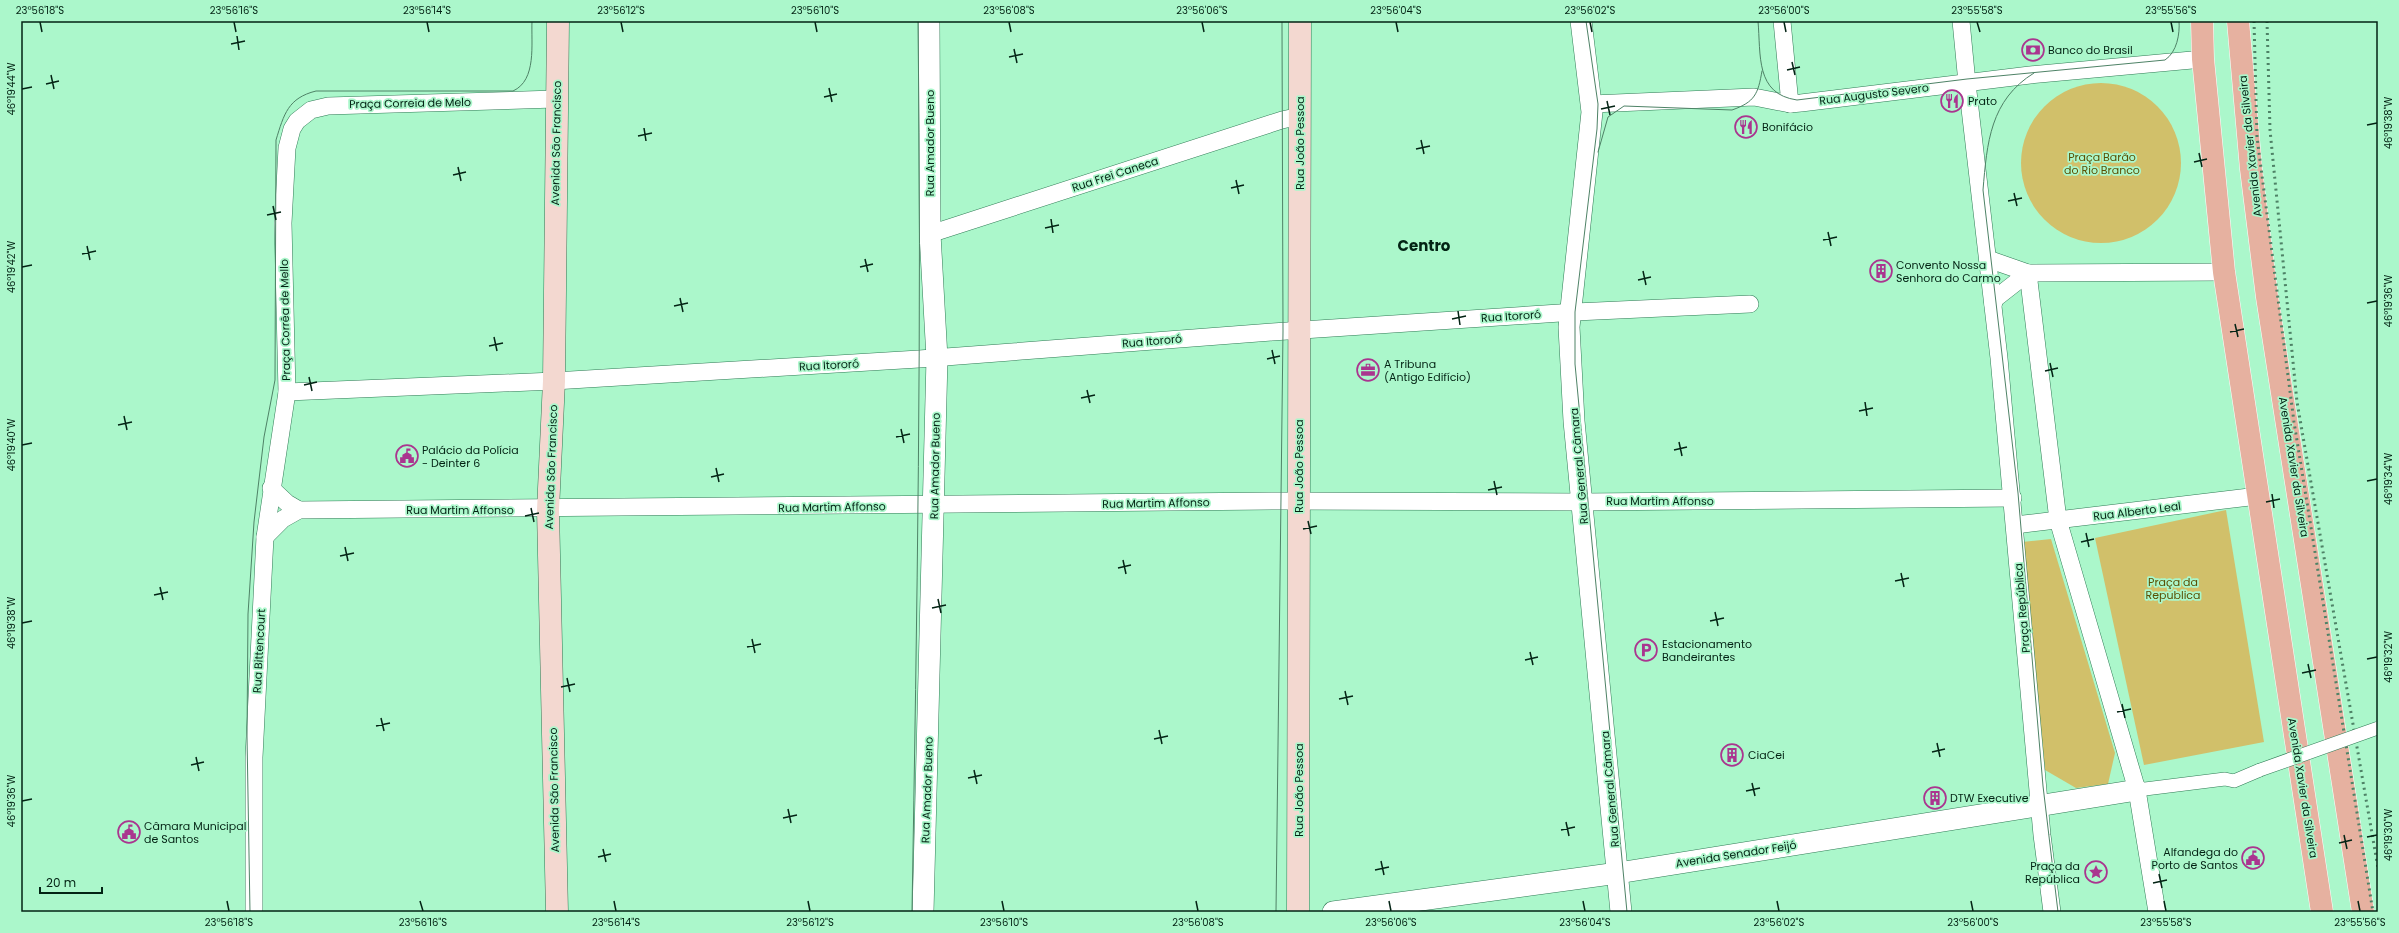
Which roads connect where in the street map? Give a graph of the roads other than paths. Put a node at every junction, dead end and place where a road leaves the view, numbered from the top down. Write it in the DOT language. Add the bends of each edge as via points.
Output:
graph roads {
  1 [pos="558,21"];
  2 [pos="929,21"];
  3 [pos="1300,21"];
  4 [pos="1582,21"];
  5 [pos="1782,21"];
  6 [pos="1962,21"];
  7 [pos="2202,21"];
  8 [pos="2238,21"];
  9 [pos="2203,59"];
  10 [pos="1967,83"];
  11 [pos="556,100"];
  12 [pos="1592,104"];
  13 [pos="1790,104"];
  14 [pos="1300,116"];
  15 [pos="287,148"];
  16 [pos="930,234"];
  17 [pos="1988,259"];
  18 [pos="2224,272"];
  19 [pos="2028,273"];
  20 [pos="1750,304"];
  21 [pos="1993,304"];
  22 [pos="1569,313"];
  23 [pos="1299,330"];
  24 [pos="937,358"];
  25 [pos="554,381"];
  26 [pos="287,392"];
  27 [pos="271,488"];
  28 [pos="2258,496"];
  29 [pos="2013,498"];
  30 [pos="1299,501"];
  31 [pos="1583,502"];
  32 [pos="934,506"];
  33 [pos="299,510"];
  34 [pos="548,510"];
  35 [pos="2058,520"];
  36 [pos="2015,525"];
  37 [pos="265,537"];
  38 [pos="2378,728"];
  39 [pos="2138,790"];
  40 [pos="2039,806"];
  41 [pos="1618,873"];
  42 [pos="254,912"];
  43 [pos="557,912"];
  44 [pos="923,912"];
  45 [pos="1298,912"];
  46 [pos="1333,912"];
  47 [pos="1620,912"];
  48 [pos="2052,912"];
  49 [pos="2157,912"];
  50 [pos="2322,912"];
  51 [pos="2364,912"];
  1 -- 11 [label="main road, Avenida São Francisco"];
  2 -- 16 [label="street, Rua Amador Bueno"];
  3 -- 14 [label="main road, Rua João Pessoa"];
  4 -- 12 [label="street, Rua General Câmara"];
  5 -- 13 [label="street"];
  6 -- 10 [label="street, Praça República"];
  7 -- 9 [label="main road, Avenida Xavier da Silveira"];
  8 -- 51 [label="main road, Avenida Xavier da Silveira" via="2251,169 2267,297"];
  9 -- 10 [label="street, Rua Augusto Severo"];
  9 -- 18 [label="main road, Avenida Xavier da Silveira"];
  10 -- 13 [label="street, Rua Augusto Severo"];
  10 -- 17 [label="street, Praça República"];
  11 -- 15 [label="street, Praça Correia de Melo" via="328,106 311,110 297,121"];
  11 -- 25 [label="main road, Avenida São Francisco"];
  12 -- 13 [label="street, Rua Augusto Severo" via="1754,97"];
  12 -- 22 [label="street, Rua General Câmara"];
  14 -- 16 [label="street, Rua Frei Caneca" via="1271,123"];
  14 -- 23 [label="main road, Rua João Pessoa"];
  15 -- 26 [label="street, Praça Corrêa de Mello" via="283,223"];
  16 -- 24 [label="street, Rua Amador Bueno"];
  17 -- 19 [label="street"];
  17 -- 21 [label="street, Praça República"];
  18 -- 19 [label="street"];
  18 -- 28 [label="main road, Avenida Xavier da Silveira"];
  19 -- 21 [label="street" via="1996,298"];
  19 -- 35 [label="street"];
  20 -- 22 [label="street, Rua Itororó"];
  21 -- 29 [label="street, Praça República"];
  22 -- 23 [label="street, Rua Itororó"];
  22 -- 31 [label="street, Rua General Câmara" via="1574,421"];
  23 -- 24 [label="street, Rua Itororó"];
  23 -- 30 [label="main road, Rua João Pessoa"];
  24 -- 25 [label="street, Rua Itororó"];
  24 -- 32 [label="street, Rua Amador Bueno"];
  25 -- 26 [label="street, Praça Corrêa de Mello"];
  25 -- 34 [label="main road, Avenida São Francisco"];
  26 -- 27 [label="street, Rua Bittencourt"];
  27 -- 33 [label="street"];
  27 -- 37 [label="street, Rua Bittencourt"];
  28 -- 35 [label="street, Rua Alberto Leal"];
  28 -- 50 [label="main road, Avenida Xavier da Silveira"];
  29 -- 31 [label="street, Rua Martim Affonso"];
  29 -- 36 [label="street, Praça República"];
  30 -- 31 [label="street, Rua Martim Affonso"];
  30 -- 32 [label="street, Rua Martim Affonso"];
  30 -- 45 [label="main road, Rua João Pessoa"];
  31 -- 41 [label="street, Rua General Câmara"];
  32 -- 34 [label="street, Rua Martim Affonso"];
  32 -- 44 [label="street, Rua Amador Bueno"];
  33 -- 34 [label="street, Rua Martim Affonso"];
  33 -- 37 [label="street" via="283,519"];
  34 -- 43 [label="main road, Avenida São Francisco"];
  35 -- 36 [label="street, Rua Alberto Leal"];
  35 -- 39 [label="street"];
  36 -- 40 [label="street, Praça República"];
  37 -- 42 [label="street, Rua Bittencourt" via="254,757"];
  38 -- 39 [label="street, bridge" via="2234,781 2225,779"];
  39 -- 40 [label="street, Avenida Senador Feijó"];
  39 -- 49 [label="street"];
  40 -- 41 [label="street, Avenida Senador Feijó"];
  40 -- 48 [label="street, Praça República"];
  41 -- 46 [label="street, Avenida Senador Feijó"];
  41 -- 47 [label="street, Rua General Câmara"];
}
